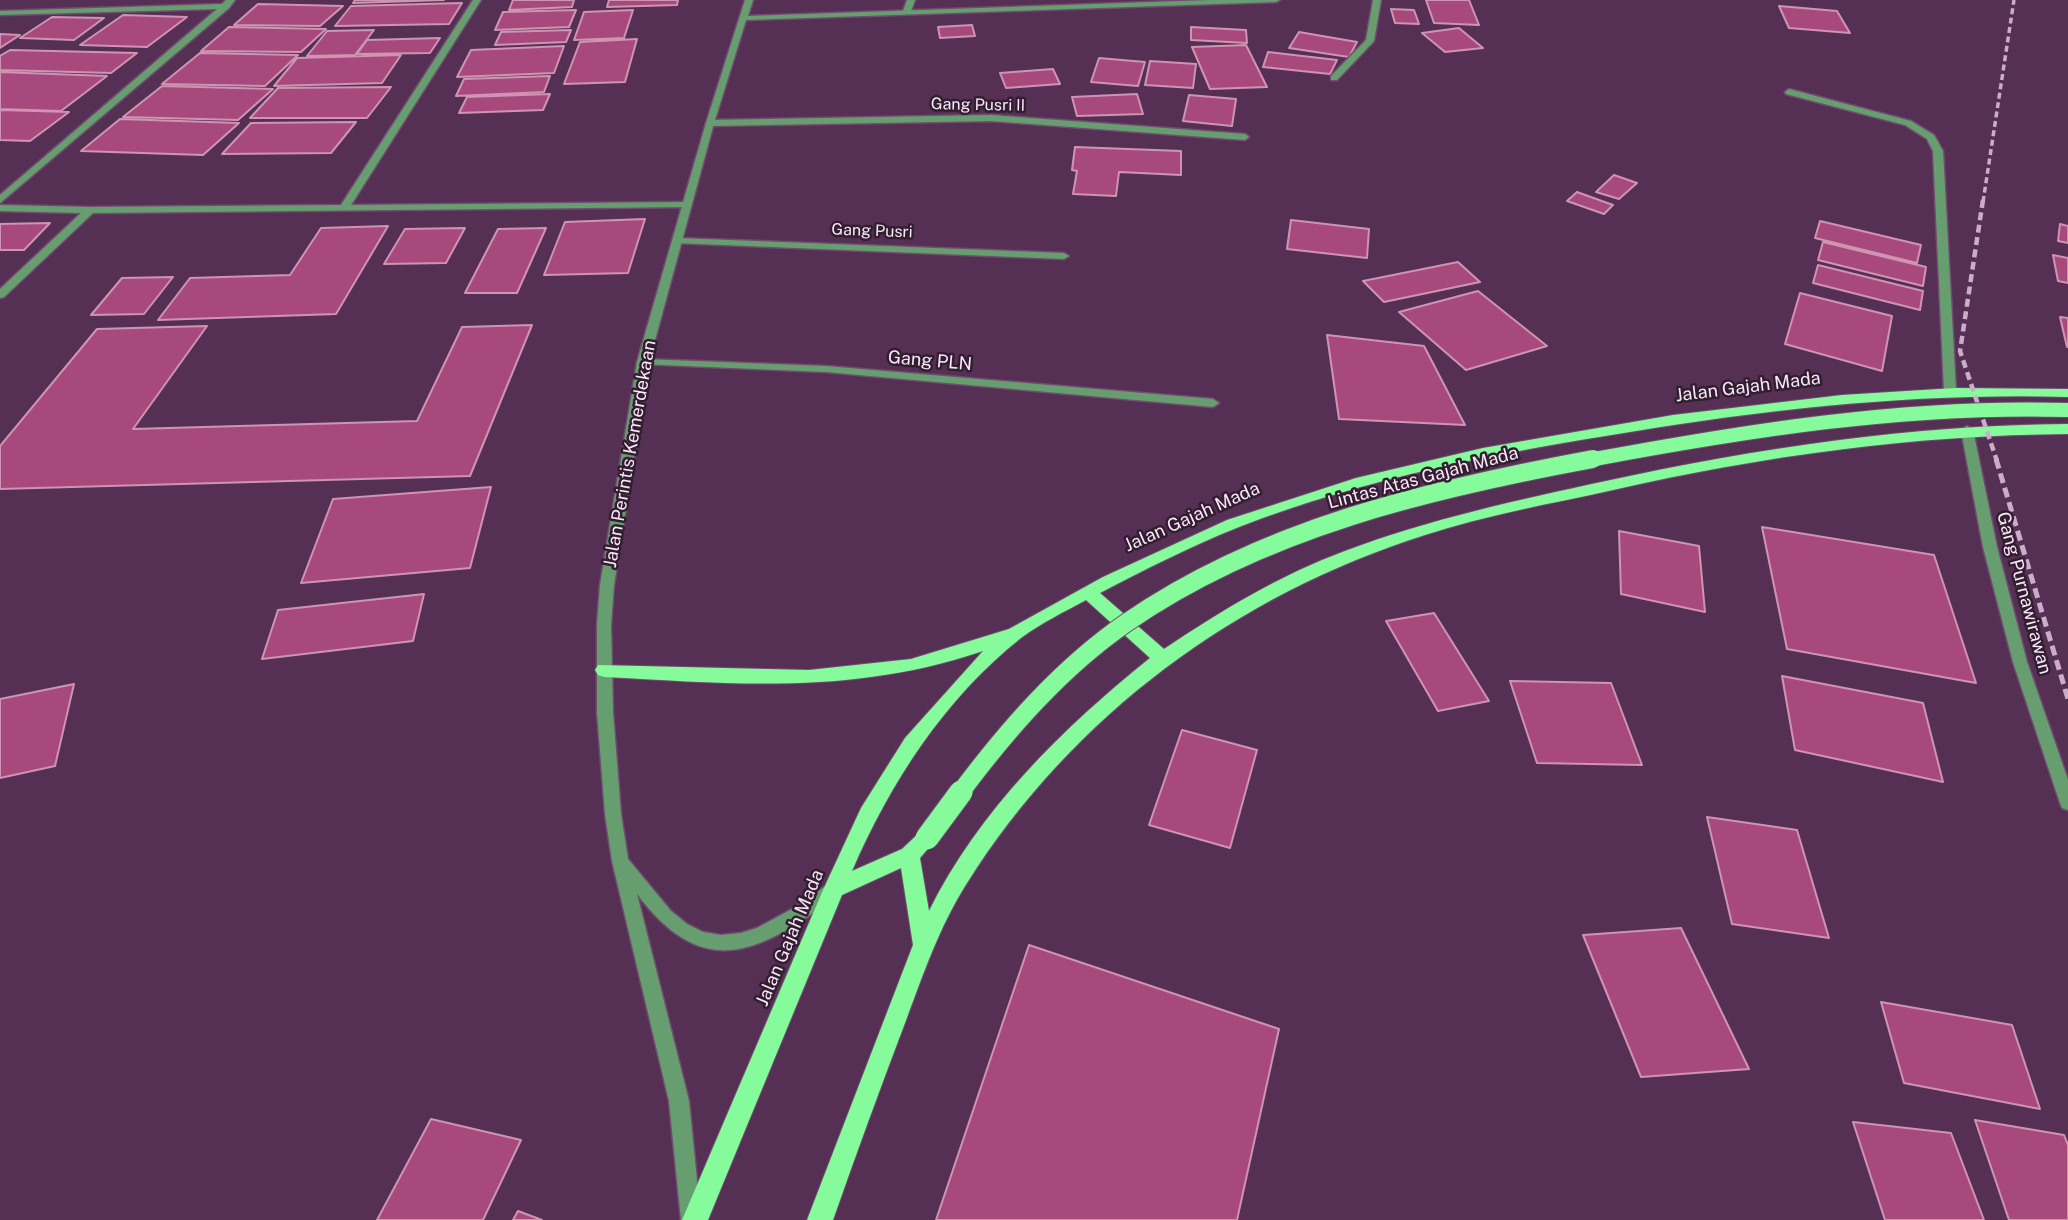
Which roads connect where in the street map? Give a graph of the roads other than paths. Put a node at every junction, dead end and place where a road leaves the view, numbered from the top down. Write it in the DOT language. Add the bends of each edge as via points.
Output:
graph roads {
  1 [pos="477,0"];
  2 [pos="749,0"];
  3 [pos="911,0"];
  4 [pos="1276,0"];
  5 [pos="1377,0"];
  6 [pos="1129,2"];
  7 [pos="228,3"];
  8 [pos="907,11"];
  9 [pos="0,13"];
  10 [pos="745,18"];
  11 [pos="1334,78"];
  12 [pos="1789,92"];
  13 [pos="710,123"];
  14 [pos="1245,137"];
  15 [pos="0,200"];
  16 [pos="687,205"];
  17 [pos="345,206"];
  18 [pos="0,208"];
  19 [pos="90,210"];
  20 [pos="679,241"];
  21 [pos="1064,256"];
  22 [pos="0,295"];
  23 [pos="643,362"];
  24 [pos="1950,391"];
  25 [pos="2068,393"];
  26 [pos="1213,403"];
  27 [pos="2068,411"];
  28 [pos="2068,429"];
  29 [pos="1968,430"];
  30 [pos="1088,592"];
  31 [pos="1017,633"];
  32 [pos="1161,657"];
  33 [pos="604,670"];
  34 [pos="2068,803"];
  35 [pos="909,855"];
  36 [pos="620,861"];
  37 [pos="834,889"];
  38 [pos="923,944"];
  39 [pos="693,1220"];
  40 [pos="820,1220"];
  1 -- 17 [label="street"];
  2 -- 10 [label="street, Jalan Perintis Kemerdekaan"];
  3 -- 8 [label="street"];
  4 -- 6 [label="street"];
  5 -- 11 [label="street" via="1370,41"];
  6 -- 8 [label="street"];
  7 -- 9 [label="street"];
  7 -- 15 [label="street"];
  8 -- 10 [label="street"];
  10 -- 13 [label="street, Jalan Perintis Kemerdekaan"];
  12 -- 24 [label="street" via="1908,123 1931,137 1937,151"];
  13 -- 14 [label="street, Gang Pusri II" via="991,118"];
  13 -- 16 [label="street, Jalan Perintis Kemerdekaan"];
  16 -- 17 [label="street"];
  16 -- 20 [label="street, Jalan Perintis Kemerdekaan"];
  17 -- 19 [label="street"];
  18 -- 19 [label="street"];
  19 -- 22 [label="street"];
  20 -- 21 [label="street, Gang Pusri"];
  20 -- 23 [label="street, Jalan Perintis Kemerdekaan"];
  23 -- 26 [label="street, Gang PLN" via="826,369"];
  23 -- 33 [label="street, Jalan Perintis Kemerdekaan" via="607,585"];
  24 -- 25 [label="main road, Jalan Gajah Mada"];
  24 -- 30 [label="main road, Jalan Gajah Mada" via="1678,418 1382,474 1252,514 1170,549"];
  27 -- 35 [label="main road, Lintas Atas Gajah Mada, bridge" via="1948,411 1759,431 1481,483 1311,532 1198,580 1104,639 1008,732"];
  28 -- 29 [label="main road"];
  29 -- 32 [label="main road" via="1856,440 1722,461 1420,530 1287,582"];
  29 -- 34 [label="street, Gang Purnawirawan" via="1990,547 2017,649"];
  30 -- 31 [label="main road, Jalan Gajah Mada"];
  30 -- 32 [label="main road"];
  31 -- 33 [label="main road" via="924,663 855,673 782,676"];
  31 -- 37 [label="main road, Jalan Gajah Mada" via="911,745"];
  32 -- 38 [label="main road" via="1112,697 1039,773 961,873"];
  33 -- 36 [label="street, Jalan Perintis Kemerdekaan" via="608,767"];
  35 -- 37 [label="main road, Lintas Atas Gajah Mada"];
  35 -- 38 [label="main road"];
  36 -- 37 [label="street" via="679,929 713,943 759,937"];
  36 -- 39 [label="street, Jalan Perintis Kemerdekaan" via="679,1101"];
  37 -- 39 [label="main road, Jalan Gajah Mada"];
  38 -- 40 [label="main road"];
}
